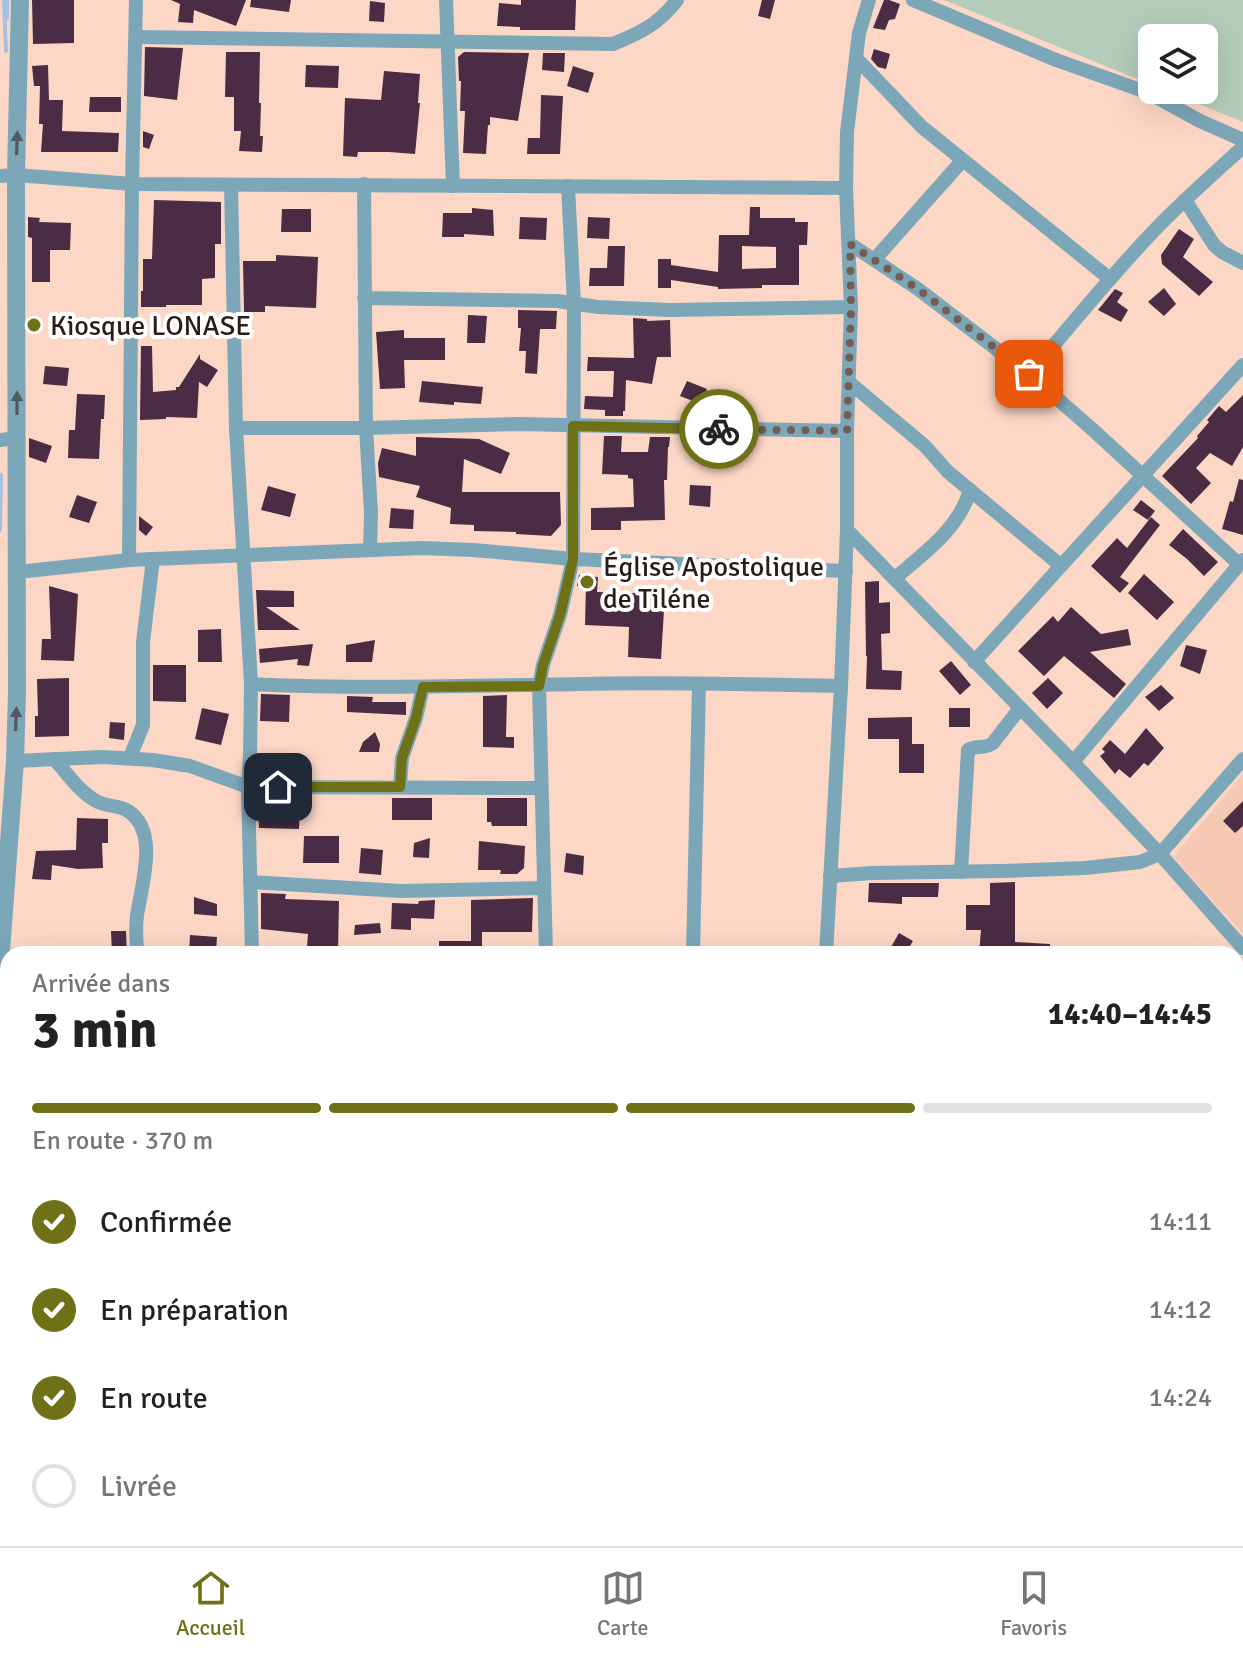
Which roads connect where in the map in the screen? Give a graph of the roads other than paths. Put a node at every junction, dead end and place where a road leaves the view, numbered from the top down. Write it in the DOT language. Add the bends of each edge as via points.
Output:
graph roads {
  1 [pos="20,0"];
  2 [pos="136,0"];
  3 [pos="446,0"];
  4 [pos="677,0"];
  5 [pos="869,0"];
  6 [pos="913,0"];
  7 [pos="137,37"];
  8 [pos="447,41"];
  9 [pos="856,58"];
  10 [pos="1243,140"];
  11 [pos="1243,147"];
  12 [pos="962,161"];
  13 [pos="8,175"];
  14 [pos="132,184"];
  15 [pos="364,184"];
  16 [pos="231,185"];
  17 [pos="453,186"];
  18 [pos="568,186"];
  19 [pos="846,188"];
  20 [pos="1185,200"];
  21 [pos="850,244"];
  22 [pos="875,259"];
  23 [pos="1243,263"];
  24 [pos="1110,279"];
  25 [pos="364,298"];
  26 [pos="574,304"];
  27 [pos="851,307"];
  28 [pos="1243,365"];
  29 [pos="1029,374"];
  30 [pos="850,383"];
  31 [pos="573,426"];
  32 [pos="236,428"];
  33 [pos="366,428"];
  34 [pos="847,431"];
  35 [pos="8,439"];
  36 [pos="1142,475"];
  37 [pos="970,490"];
  38 [pos="847,530"];
  39 [pos="370,549"];
  40 [pos="242,554"];
  41 [pos="153,559"];
  42 [pos="573,559"];
  43 [pos="129,560"];
  44 [pos="1241,562"];
  45 [pos="1060,565"];
  46 [pos="846,571"];
  47 [pos="18,572"];
  48 [pos="895,578"];
  49 [pos="974,662"];
  50 [pos="251,684"];
  51 [pos="699,684"];
  52 [pos="539,686"];
  53 [pos="841,686"];
  54 [pos="423,687"];
  55 [pos="1020,708"];
  56 [pos="130,757"];
  57 [pos="54,759"];
  58 [pos="1243,759"];
  59 [pos="15,761"];
  60 [pos="1073,762"];
  61 [pos="248,787"];
  62 [pos="400,787"];
  63 [pos="541,788"];
  64 [pos="1160,854"];
  65 [pos="961,872"];
  66 [pos="830,876"];
  67 [pos="250,882"];
  68 [pos="544,888"];
  69 [pos="1,946"];
  70 [pos="137,946"];
  71 [pos="252,946"];
  72 [pos="546,946"];
  73 [pos="693,946"];
  74 [pos="826,946"];
  75 [pos="1241,946"];
  13 -- 1 [label="street, one-way"];
  2 -- 7 [label="street"];
  3 -- 8 [label="street"];
  4 -- 8 [label="street" via="646,30 613,44"];
  5 -- 9 [label="street"];
  6 -- 10 [label="street" via="1149,93"];
  7 -- 8 [label="street"];
  7 -- 14 [label="street"];
  8 -- 17 [label="street"];
  9 -- 12 [label="street"];
  9 -- 19 [label="street"];
  11 -- 20 [label="street"];
  12 -- 22 [label="street"];
  12 -- 24 [label="street"];
  13 -- 14 [label="street"];
  35 -- 13 [label="street, one-way"];
  14 -- 16 [label="street"];
  14 -- 43 [label="street"];
  15 -- 16 [label="street"];
  15 -- 17 [label="street"];
  15 -- 25 [label="street"];
  16 -- 32 [label="street"];
  17 -- 18 [label="street"];
  18 -- 19 [label="street"];
  18 -- 26 [label="street"];
  19 -- 21 [label="street"];
  20 -- 23 [label="street" via="1214,245"];
  20 -- 24 [label="street"];
  21 -- 22 [label="street"];
  21 -- 27 [label="street"];
  22 -- 29 [label="street"];
  24 -- 29 [label="street"];
  25 -- 26 [label="street"];
  25 -- 33 [label="street"];
  26 -- 27 [label="street" via="670,310"];
  26 -- 31 [label="street"];
  27 -- 30 [label="street"];
  28 -- 36 [label="street"];
  29 -- 36 [label="street"];
  30 -- 34 [label="street"];
  30 -- 37 [label="street"];
  31 -- 33 [label="street"];
  31 -- 34 [label="street"];
  31 -- 42 [label="street"];
  32 -- 33 [label="street"];
  32 -- 40 [label="street"];
  33 -- 39 [label="street"];
  34 -- 38 [label="street"];
  35 -- 47 [label="street"];
  36 -- 44 [label="street"];
  36 -- 45 [label="street"];
  37 -- 45 [label="street"];
  37 -- 48 [label="street" via="956,521"];
  38 -- 46 [label="street"];
  38 -- 48 [label="street"];
  39 -- 40 [label="street"];
  39 -- 42 [label="street" via="460,549"];
  40 -- 41 [label="street"];
  40 -- 50 [label="street"];
  41 -- 43 [label="street"];
  41 -- 56 [label="street" via="143,642 143,725"];
  42 -- 46 [label="street"];
  42 -- 52 [label="street"];
  43 -- 47 [label="street"];
  44 -- 60 [label="street"];
  45 -- 49 [label="street"];
  46 -- 53 [label="street"];
  59 -- 47 [label="street, one-way"];
  48 -- 49 [label="street"];
  49 -- 55 [label="street"];
  50 -- 54 [label="street"];
  50 -- 61 [label="street"];
  51 -- 52 [label="street"];
  51 -- 53 [label="street"];
  51 -- 73 [label="street"];
  52 -- 54 [label="street"];
  52 -- 63 [label="street"];
  53 -- 66 [label="street"];
  54 -- 62 [label="street" via="402,758"];
  55 -- 60 [label="street"];
  55 -- 65 [label="street" via="993,743 968,750"];
  56 -- 57 [label="street"];
  56 -- 61 [label="street" via="182,764"];
  57 -- 59 [label="street"];
  57 -- 70 [label="street" via="92,798 126,810 143,827 146,863"];
  58 -- 64 [label="street"];
  59 -- 69 [label="street"];
  60 -- 64 [label="street"];
  61 -- 62 [label="street"];
  61 -- 67 [label="street"];
  62 -- 63 [label="street"];
  63 -- 68 [label="street"];
  64 -- 65 [label="street" via="1125,865"];
  64 -- 75 [label="street"];
  65 -- 66 [label="street"];
  66 -- 74 [label="street"];
  67 -- 68 [label="street" via="401,891"];
  67 -- 71 [label="street"];
  68 -- 72 [label="street"];
}
